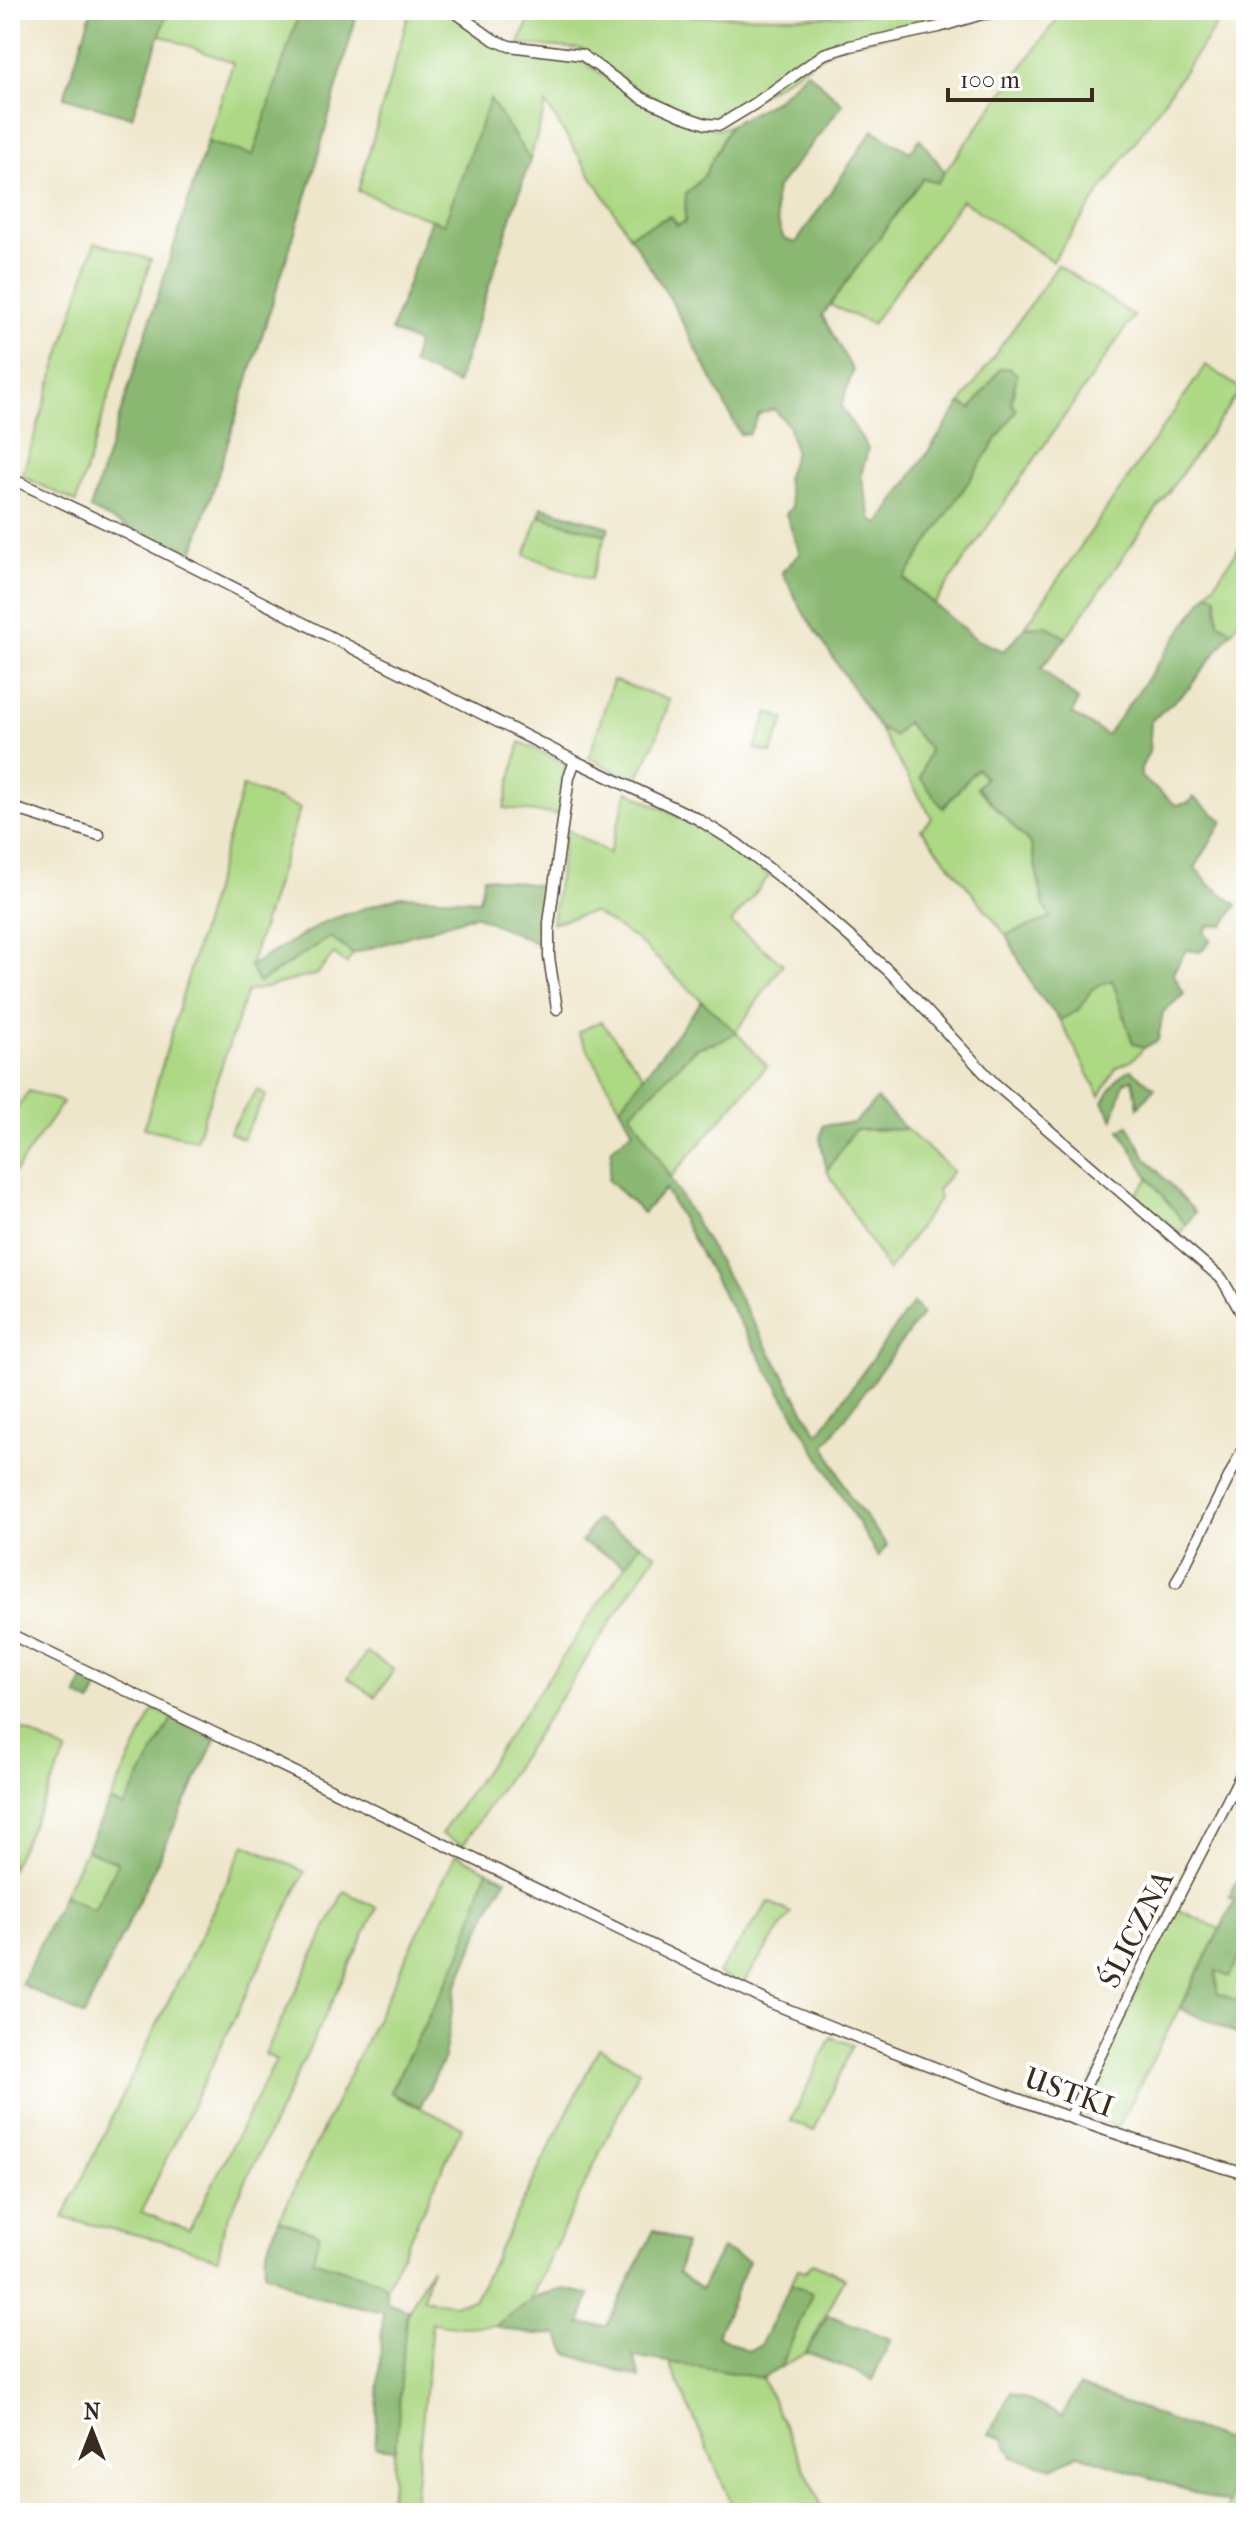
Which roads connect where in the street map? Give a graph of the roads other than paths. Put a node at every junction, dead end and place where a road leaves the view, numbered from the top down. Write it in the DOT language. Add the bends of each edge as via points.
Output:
graph roads {
  1 [pos="452,10"];
  2 [pos="1032,10"];
  3 [pos="10,478"];
  4 [pos="575,761"];
  5 [pos="10,807"];
  6 [pos="99,835"];
  7 [pos="557,1009"];
  8 [pos="1246,1321"];
  9 [pos="1246,1443"];
  10 [pos="1176,1583"];
  11 [pos="10,1634"];
  12 [pos="1246,1765"];
  13 [pos="1071,2116"];
  14 [pos="1246,2174"];
  1 -- 2 [label="street" via="494,40 582,55 642,98 720,125 824,54 982,14"];
  3 -- 4 [label="street"];
  4 -- 7 [label="street" via="549,923"];
  4 -- 8 [label="street" via="696,818 795,889 890,972 994,1083 1222,1279"];
  5 -- 6 [label="street"];
  9 -- 10 [label="street"];
  11 -- 13 [label="street, USTKI" via="769,2002"];
  12 -- 13 [label="street, ŚLICZNA"];
  13 -- 14 [label="street, USTKI"];
}
